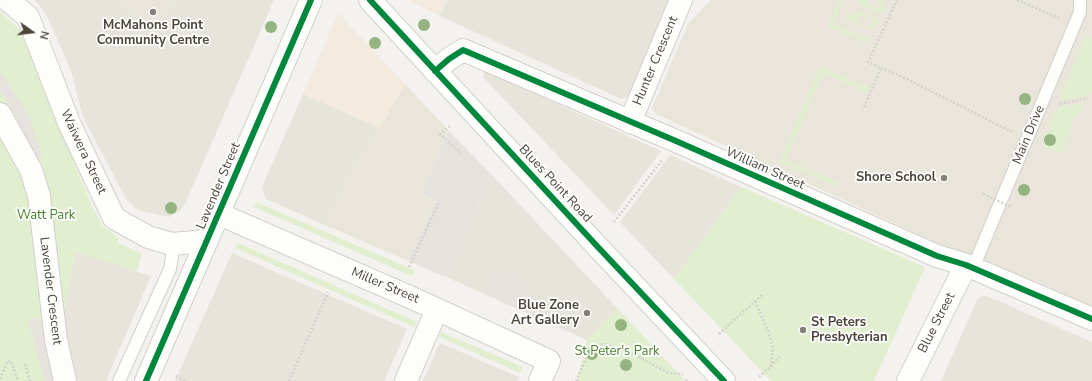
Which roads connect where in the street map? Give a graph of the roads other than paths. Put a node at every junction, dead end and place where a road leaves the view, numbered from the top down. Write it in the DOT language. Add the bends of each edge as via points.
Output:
graph roads {
  1 [pos="8,0"];
  2 [pos="311,0"];
  3 [pos="370,0"];
  4 [pos="681,0"];
  5 [pos="1080,0"];
  6 [pos="435,71"];
  7 [pos="0,114"];
  8 [pos="630,122"];
  9 [pos="219,214"];
  10 [pos="207,242"];
  11 [pos="172,244"];
  12 [pos="970,267"];
  13 [pos="437,309"];
  14 [pos="1092,319"];
  15 [pos="65,381"];
  16 [pos="119,381"];
  17 [pos="146,381"];
  18 [pos="406,381"];
  19 [pos="540,381"];
  20 [pos="724,381"];
  21 [pos="908,381"];
  1 -- 11 [label="street, Waiwera Street" via="28,17 69,123 114,218 148,237"];
  2 -- 9 [label="street, Lavender Street"];
  3 -- 6 [label="street, Blues Point Road"];
  4 -- 8 [label="street, Hunter Crescent"];
  5 -- 12 [label="lane, Main Drive" via="1080,12 1027,140"];
  6 -- 8 [label="street, William Street" via="448,58 463,50"];
  6 -- 20 [label="street, Blues Point Road"];
  7 -- 15 [label="street, Lavender Crescent" via="31,170 38,196 56,340"];
  8 -- 12 [label="street, William Street" via="925,251"];
  9 -- 10 [label="street, Lavender Street"];
  9 -- 13 [label="street, Miller Street"];
  10 -- 11 [label="street, Waiwera Street"];
  10 -- 17 [label="street, Lavender Street"];
  11 -- 16 [label="lane" via="170,269"];
  12 -- 14 [label="street, William Street"];
  12 -- 21 [label="street, Blue Street"];
  13 -- 18 [label="street"];
  13 -- 19 [label="street, Miller Street" via="549,361"];
}
